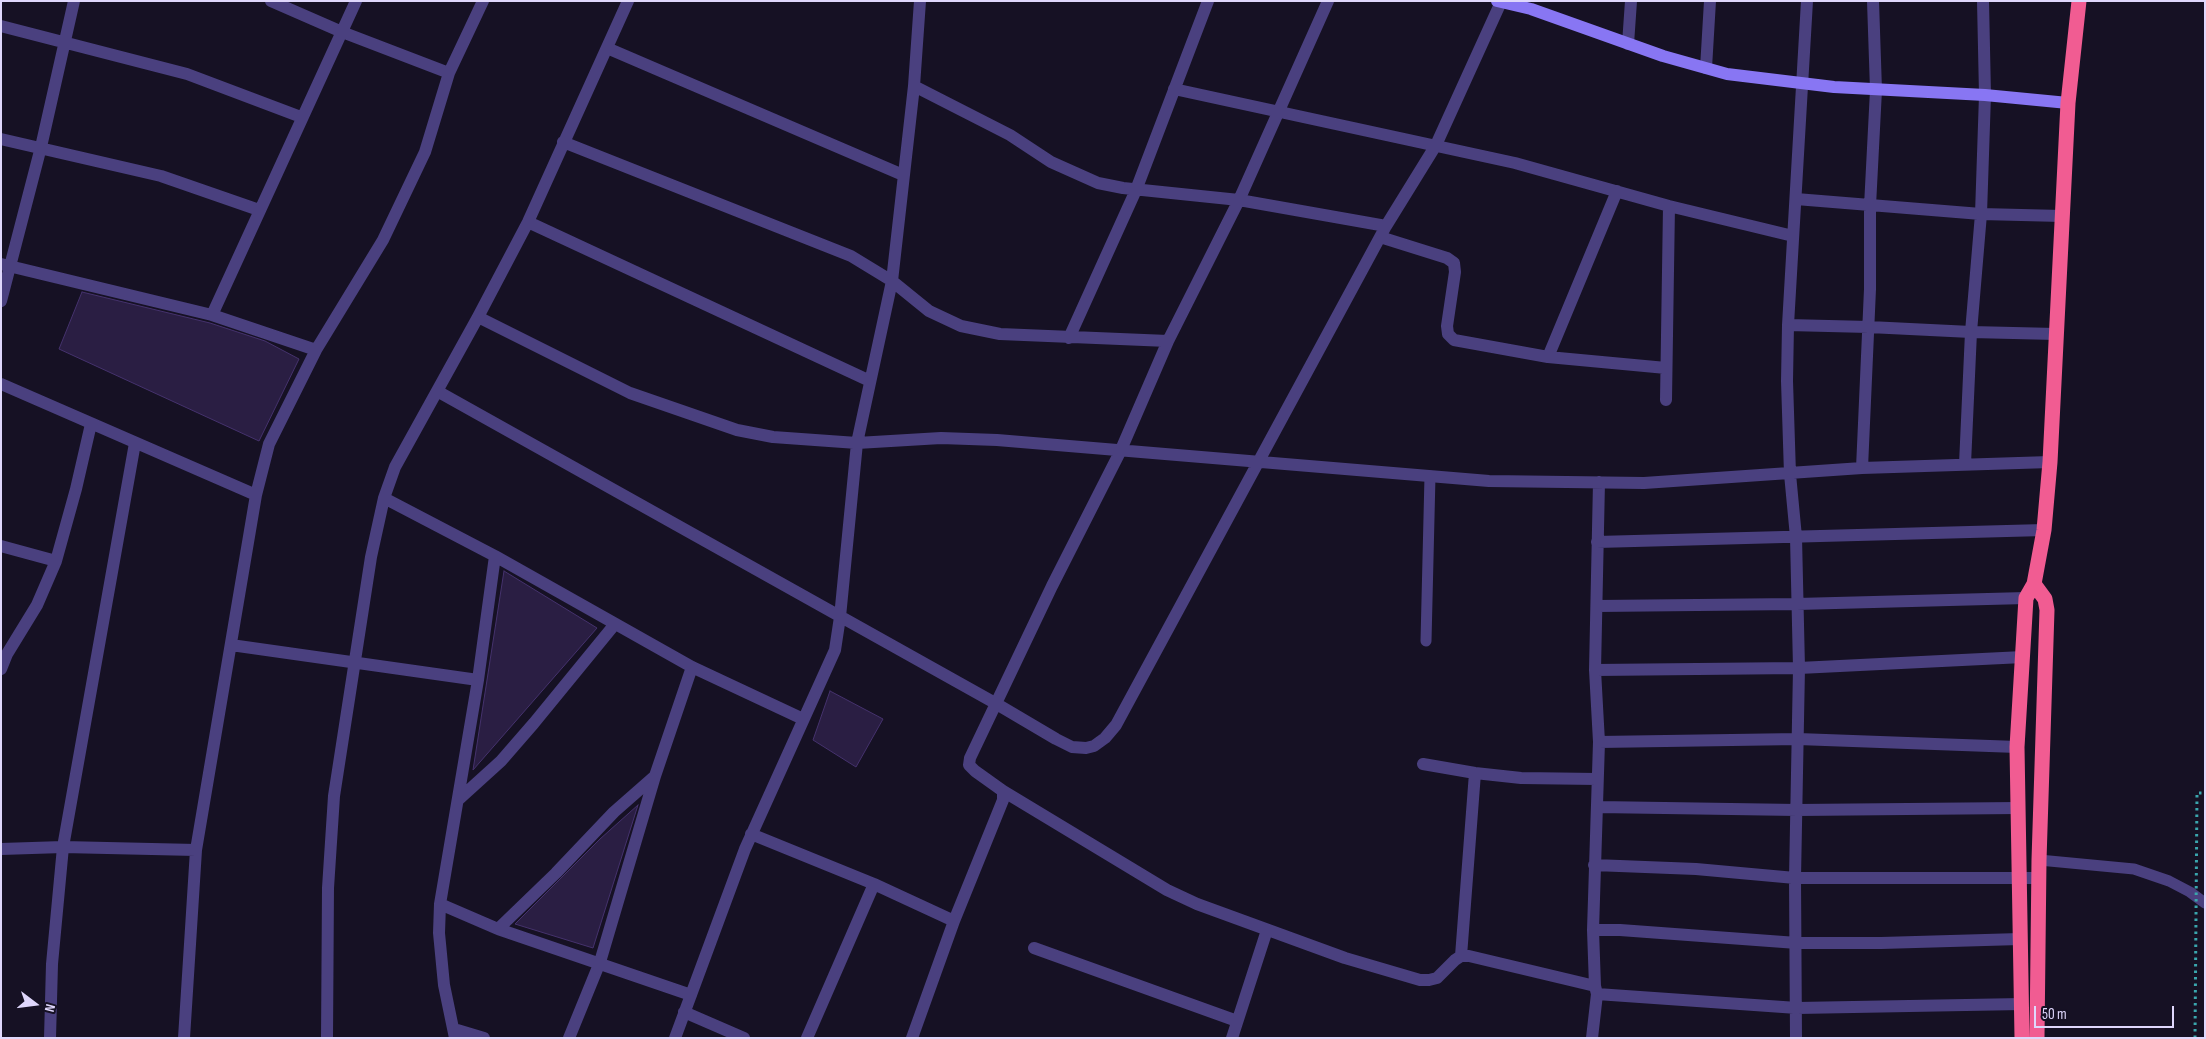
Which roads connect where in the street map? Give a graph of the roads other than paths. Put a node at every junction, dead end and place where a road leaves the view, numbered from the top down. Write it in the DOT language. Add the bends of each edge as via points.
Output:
graph roads {
  1 [pos="74,1"];
  2 [pos="271,1"];
  3 [pos="356,1"];
  4 [pos="483,1"];
  5 [pos="628,1"];
  6 [pos="920,1"];
  7 [pos="1208,1"];
  8 [pos="1328,1"];
  9 [pos="1631,1"];
  10 [pos="1710,1"];
  11 [pos="1807,1"];
  12 [pos="1873,1"];
  13 [pos="1983,1"];
  14 [pos="2079,1"];
  15 [pos="1499,2"];
  16 [pos="1531,5"];
  17 [pos="1,26"];
  18 [pos="342,32"];
  19 [pos="65,41"];
  20 [pos="1628,44"];
  21 [pos="606,48"];
  22 [pos="1706,68"];
  23 [pos="449,73"];
  24 [pos="1802,84"];
  25 [pos="914,86"];
  26 [pos="1174,89"];
  27 [pos="1876,90"];
  28 [pos="1985,95"];
  29 [pos="2068,103"];
  30 [pos="1278,110"];
  31 [pos="301,117"];
  32 [pos="1,139"];
  33 [pos="563,142"];
  34 [pos="1436,145"];
  35 [pos="41,147"];
  36 [pos="903,176"];
  37 [pos="1136,190"];
  38 [pos="1617,191"];
  39 [pos="1796,199"];
  40 [pos="1239,200"];
  41 [pos="1669,206"];
  42 [pos="1870,206"];
  43 [pos="259,210"];
  44 [pos="1981,214"];
  45 [pos="2062,216"];
  46 [pos="528,222"];
  47 [pos="1383,231"];
  48 [pos="1793,236"];
  49 [pos="6,265"];
  50 [pos="892,282"];
  51 [pos="1,301"];
  52 [pos="212,315"];
  53 [pos="478,317"];
  54 [pos="1788,326"];
  55 [pos="1868,326"];
  56 [pos="1971,332"];
  57 [pos="2056,334"];
  58 [pos="1069,338"];
  59 [pos="1168,342"];
  60 [pos="316,350"];
  61 [pos="1548,357"];
  62 [pos="1666,368"];
  63 [pos="870,381"];
  64 [pos="1,384"];
  65 [pos="437,391"];
  66 [pos="1666,400"];
  67 [pos="91,424"];
  68 [pos="135,443"];
  69 [pos="858,443"];
  70 [pos="1120,452"];
  71 [pos="1258,461"];
  72 [pos="2050,462"];
  73 [pos="1965,464"];
  74 [pos="1862,468"];
  75 [pos="1790,474"];
  76 [pos="1430,476"];
  77 [pos="1599,482"];
  78 [pos="256,495"];
  79 [pos="384,498"];
  80 [pos="2044,530"];
  81 [pos="1796,537"];
  82 [pos="1597,542"];
  83 [pos="1,546"];
  84 [pos="495,556"];
  85 [pos="56,561"];
  86 [pos="2030,591"];
  87 [pos="1797,604"];
  88 [pos="1597,606"];
  89 [pos="840,617"];
  90 [pos="615,624"];
  91 [pos="1426,641"];
  92 [pos="231,645"];
  93 [pos="4,654"];
  94 [pos="2023,657"];
  95 [pos="354,663"];
  96 [pos="692,667"];
  97 [pos="1799,668"];
  98 [pos="1,669"];
  99 [pos="1595,670"];
  100 [pos="478,680"];
  101 [pos="995,703"];
  102 [pos="802,719"];
  103 [pos="1798,739"];
  104 [pos="1599,742"];
  105 [pos="2017,747"];
  106 [pos="1423,764"];
  107 [pos="1475,773"];
  108 [pos="655,776"];
  109 [pos="1597,779"];
  110 [pos="1003,791"];
  111 [pos="458,800"];
  112 [pos="1598,807"];
  113 [pos="2018,808"];
  114 [pos="1798,810"];
  115 [pos="752,834"];
  116 [pos="63,847"];
  117 [pos="1,849"];
  118 [pos="196,850"];
  119 [pos="2039,860"];
  120 [pos="1594,866"];
  121 [pos="1796,878"];
  122 [pos="2039,878"];
  123 [pos="2019,879"];
  124 [pos="874,884"];
  125 [pos="2205,903"];
  126 [pos="440,904"];
  127 [pos="954,921"];
  128 [pos="498,929"];
  129 [pos="1267,930"];
  130 [pos="1593,930"];
  131 [pos="2020,939"];
  132 [pos="1797,943"];
  133 [pos="1034,948"];
  134 [pos="1460,956"];
  135 [pos="600,962"];
  136 [pos="1596,990"];
  137 [pos="691,995"];
  138 [pos="2022,1004"];
  139 [pos="1797,1008"];
  140 [pos="684,1012"];
  141 [pos="1236,1021"];
  142 [pos="454,1033"];
  143 [pos="50,1038"];
  144 [pos="184,1038"];
  145 [pos="327,1038"];
  146 [pos="484,1038"];
  147 [pos="568,1038"];
  148 [pos="675,1038"];
  149 [pos="744,1038"];
  150 [pos="807,1038"];
  151 [pos="912,1038"];
  152 [pos="1232,1038"];
  153 [pos="1592,1038"];
  154 [pos="1796,1038"];
  155 [pos="2022,1038"];
  156 [pos="2037,1038"];
  1 -- 19 [label="street"];
  2 -- 18 [label="street"];
  3 -- 18 [label="street"];
  4 -- 23 [label="street"];
  5 -- 21 [label="street"];
  6 -- 25 [label="street"];
  7 -- 26 [label="street"];
  8 -- 30 [label="street"];
  9 -- 20 [label="street"];
  10 -- 22 [label="street"];
  11 -- 24 [label="street"];
  12 -- 27 [label="street"];
  13 -- 28 [label="street"];
  14 -- 29 [label="highway"];
  15 -- 16 [label="street"];
  15 -- 34 [label="street"];
  16 -- 20 [label="street"];
  17 -- 19 [label="street"];
  18 -- 23 [label="street"];
  18 -- 31 [label="street"];
  19 -- 31 [label="street" via="187,74"];
  19 -- 35 [label="street"];
  20 -- 22 [label="street"];
  21 -- 33 [label="street"];
  21 -- 36 [label="street"];
  22 -- 24 [label="street"];
  23 -- 60 [label="street" via="424,152 383,240"];
  24 -- 27 [label="street"];
  24 -- 39 [label="street"];
  25 -- 36 [label="street"];
  25 -- 37 [label="street" via="1074,173 1098,183"];
  26 -- 30 [label="street"];
  26 -- 37 [label="street"];
  27 -- 28 [label="street"];
  27 -- 42 [label="street"];
  28 -- 29 [label="street"];
  28 -- 44 [label="street"];
  29 -- 45 [label="highway"];
  30 -- 34 [label="street"];
  30 -- 40 [label="street"];
  31 -- 43 [label="street"];
  32 -- 35 [label="street"];
  33 -- 46 [label="street"];
  33 -- 50 [label="street" via="851,256"];
  34 -- 38 [label="street"];
  34 -- 47 [label="street"];
  35 -- 43 [label="street" via="161,176"];
  35 -- 49 [label="street"];
  36 -- 50 [label="street"];
  37 -- 40 [label="street"];
  37 -- 58 [label="street"];
  38 -- 41 [label="street"];
  38 -- 61 [label="street"];
  39 -- 42 [label="street"];
  39 -- 48 [label="street"];
  40 -- 47 [label="street"];
  40 -- 59 [label="street"];
  41 -- 48 [label="street"];
  41 -- 62 [label="street"];
  42 -- 44 [label="street"];
  42 -- 55 [label="street"];
  43 -- 52 [label="street"];
  44 -- 45 [label="street"];
  44 -- 56 [label="street"];
  45 -- 57 [label="highway"];
  46 -- 53 [label="street"];
  46 -- 63 [label="street"];
  47 -- 61 [label="street" via="1454,263 1447,326 1448,334 1454,340"];
  47 -- 71 [label="street"];
  48 -- 54 [label="street"];
  49 -- 51 [label="street"];
  49 -- 52 [label="street"];
  50 -- 58 [label="street" via="929,311 961,326 1000,334"];
  50 -- 63 [label="street"];
  52 -- 60 [label="street"];
  53 -- 65 [label="street"];
  53 -- 69 [label="street" via="630,393 691,416 773,437"];
  54 -- 55 [label="street"];
  54 -- 75 [label="street"];
  55 -- 56 [label="street"];
  55 -- 74 [label="street"];
  56 -- 57 [label="street"];
  56 -- 73 [label="street"];
  57 -- 72 [label="highway"];
  58 -- 59 [label="street"];
  59 -- 70 [label="street"];
  60 -- 78 [label="street" via="269,444"];
  61 -- 62 [label="street"];
  62 -- 66 [label="street"];
  63 -- 69 [label="street"];
  64 -- 67 [label="street"];
  65 -- 79 [label="street" via="396,467"];
  65 -- 89 [label="street"];
  67 -- 68 [label="street"];
  67 -- 85 [label="street"];
  68 -- 78 [label="street"];
  68 -- 116 [label="street"];
  69 -- 70 [label="street" via="940,438"];
  69 -- 89 [label="street"];
  70 -- 71 [label="street"];
  70 -- 101 [label="street"];
  71 -- 76 [label="street"];
  71 -- 101 [label="street" via="1116,725 1105,738 1086,748 1072,746"];
  72 -- 73 [label="street"];
  72 -- 80 [label="highway"];
  73 -- 74 [label="street"];
  74 -- 75 [label="street"];
  75 -- 77 [label="street" via="1644,483"];
  75 -- 81 [label="street"];
  76 -- 77 [label="street" via="1489,481"];
  76 -- 91 [label="lane"];
  77 -- 82 [label="street"];
  78 -- 92 [label="street"];
  79 -- 84 [label="street"];
  79 -- 95 [label="street"];
  80 -- 81 [label="street"];
  80 -- 86 [label="highway"];
  81 -- 82 [label="street"];
  81 -- 87 [label="street"];
  82 -- 88 [label="street"];
  83 -- 85 [label="street"];
  84 -- 90 [label="street"];
  84 -- 100 [label="street"];
  85 -- 93 [label="street" via="37,605"];
  86 -- 87 [label="street"];
  86 -- 94 [label="highway"];
  86 -- 119 [label="highway" via="2045,599 2047,610"];
  87 -- 88 [label="street"];
  87 -- 97 [label="street"];
  88 -- 99 [label="street"];
  89 -- 101 [label="street"];
  89 -- 102 [label="street" via="835,650"];
  90 -- 96 [label="street"];
  90 -- 111 [label="street" via="501,761"];
  92 -- 95 [label="street"];
  92 -- 118 [label="street"];
  93 -- 98 [label="street"];
  94 -- 97 [label="street"];
  94 -- 105 [label="highway"];
  95 -- 100 [label="street"];
  95 -- 145 [label="street" via="334,796 329,870"];
  96 -- 102 [label="street"];
  96 -- 108 [label="street"];
  97 -- 99 [label="street"];
  97 -- 103 [label="street"];
  99 -- 104 [label="street"];
  100 -- 111 [label="street"];
  101 -- 110 [label="street" via="969,765"];
  102 -- 115 [label="street"];
  103 -- 104 [label="street"];
  103 -- 105 [label="street"];
  103 -- 114 [label="street"];
  104 -- 109 [label="street"];
  105 -- 113 [label="highway"];
  106 -- 107 [label="street"];
  107 -- 109 [label="street" via="1521,778"];
  107 -- 134 [label="street"];
  108 -- 128 [label="street" via="614,812"];
  108 -- 135 [label="street"];
  109 -- 112 [label="street"];
  110 -- 127 [label="street" via="1003,800"];
  110 -- 129 [label="street" via="1167,890"];
  111 -- 126 [label="street"];
  112 -- 114 [label="street"];
  112 -- 120 [label="street"];
  113 -- 114 [label="street"];
  113 -- 123 [label="highway"];
  114 -- 121 [label="street"];
  115 -- 124 [label="street"];
  115 -- 137 [label="street"];
  116 -- 117 [label="street"];
  116 -- 118 [label="street"];
  116 -- 143 [label="street" via="52,964"];
  118 -- 144 [label="street"];
  119 -- 122 [label="highway"];
  119 -- 125 [label="lane" via="2134,869 2169,880"];
  120 -- 121 [label="street" via="1696,869"];
  120 -- 130 [label="street"];
  121 -- 123 [label="street"];
  121 -- 132 [label="street"];
  122 -- 123 [label="street"];
  122 -- 156 [label="highway"];
  123 -- 131 [label="highway"];
  124 -- 127 [label="street"];
  124 -- 150 [label="street"];
  126 -- 128 [label="street"];
  126 -- 142 [label="street" via="444,985"];
  127 -- 151 [label="street"];
  128 -- 135 [label="street"];
  129 -- 134 [label="street" via="1420,980 1437,978"];
  129 -- 141 [label="street"];
  130 -- 132 [label="street"];
  130 -- 136 [label="street"];
  131 -- 132 [label="street"];
  131 -- 138 [label="highway"];
  132 -- 139 [label="street"];
  133 -- 141 [label="street"];
  134 -- 136 [label="street"];
  135 -- 137 [label="street"];
  135 -- 147 [label="street"];
  136 -- 139 [label="street"];
  136 -- 153 [label="street"];
  137 -- 140 [label="street"];
  138 -- 139 [label="street"];
  138 -- 155 [label="highway"];
  139 -- 154 [label="street"];
  140 -- 148 [label="street"];
  140 -- 149 [label="street"];
  141 -- 152 [label="street"];
  142 -- 146 [label="street"];
}
